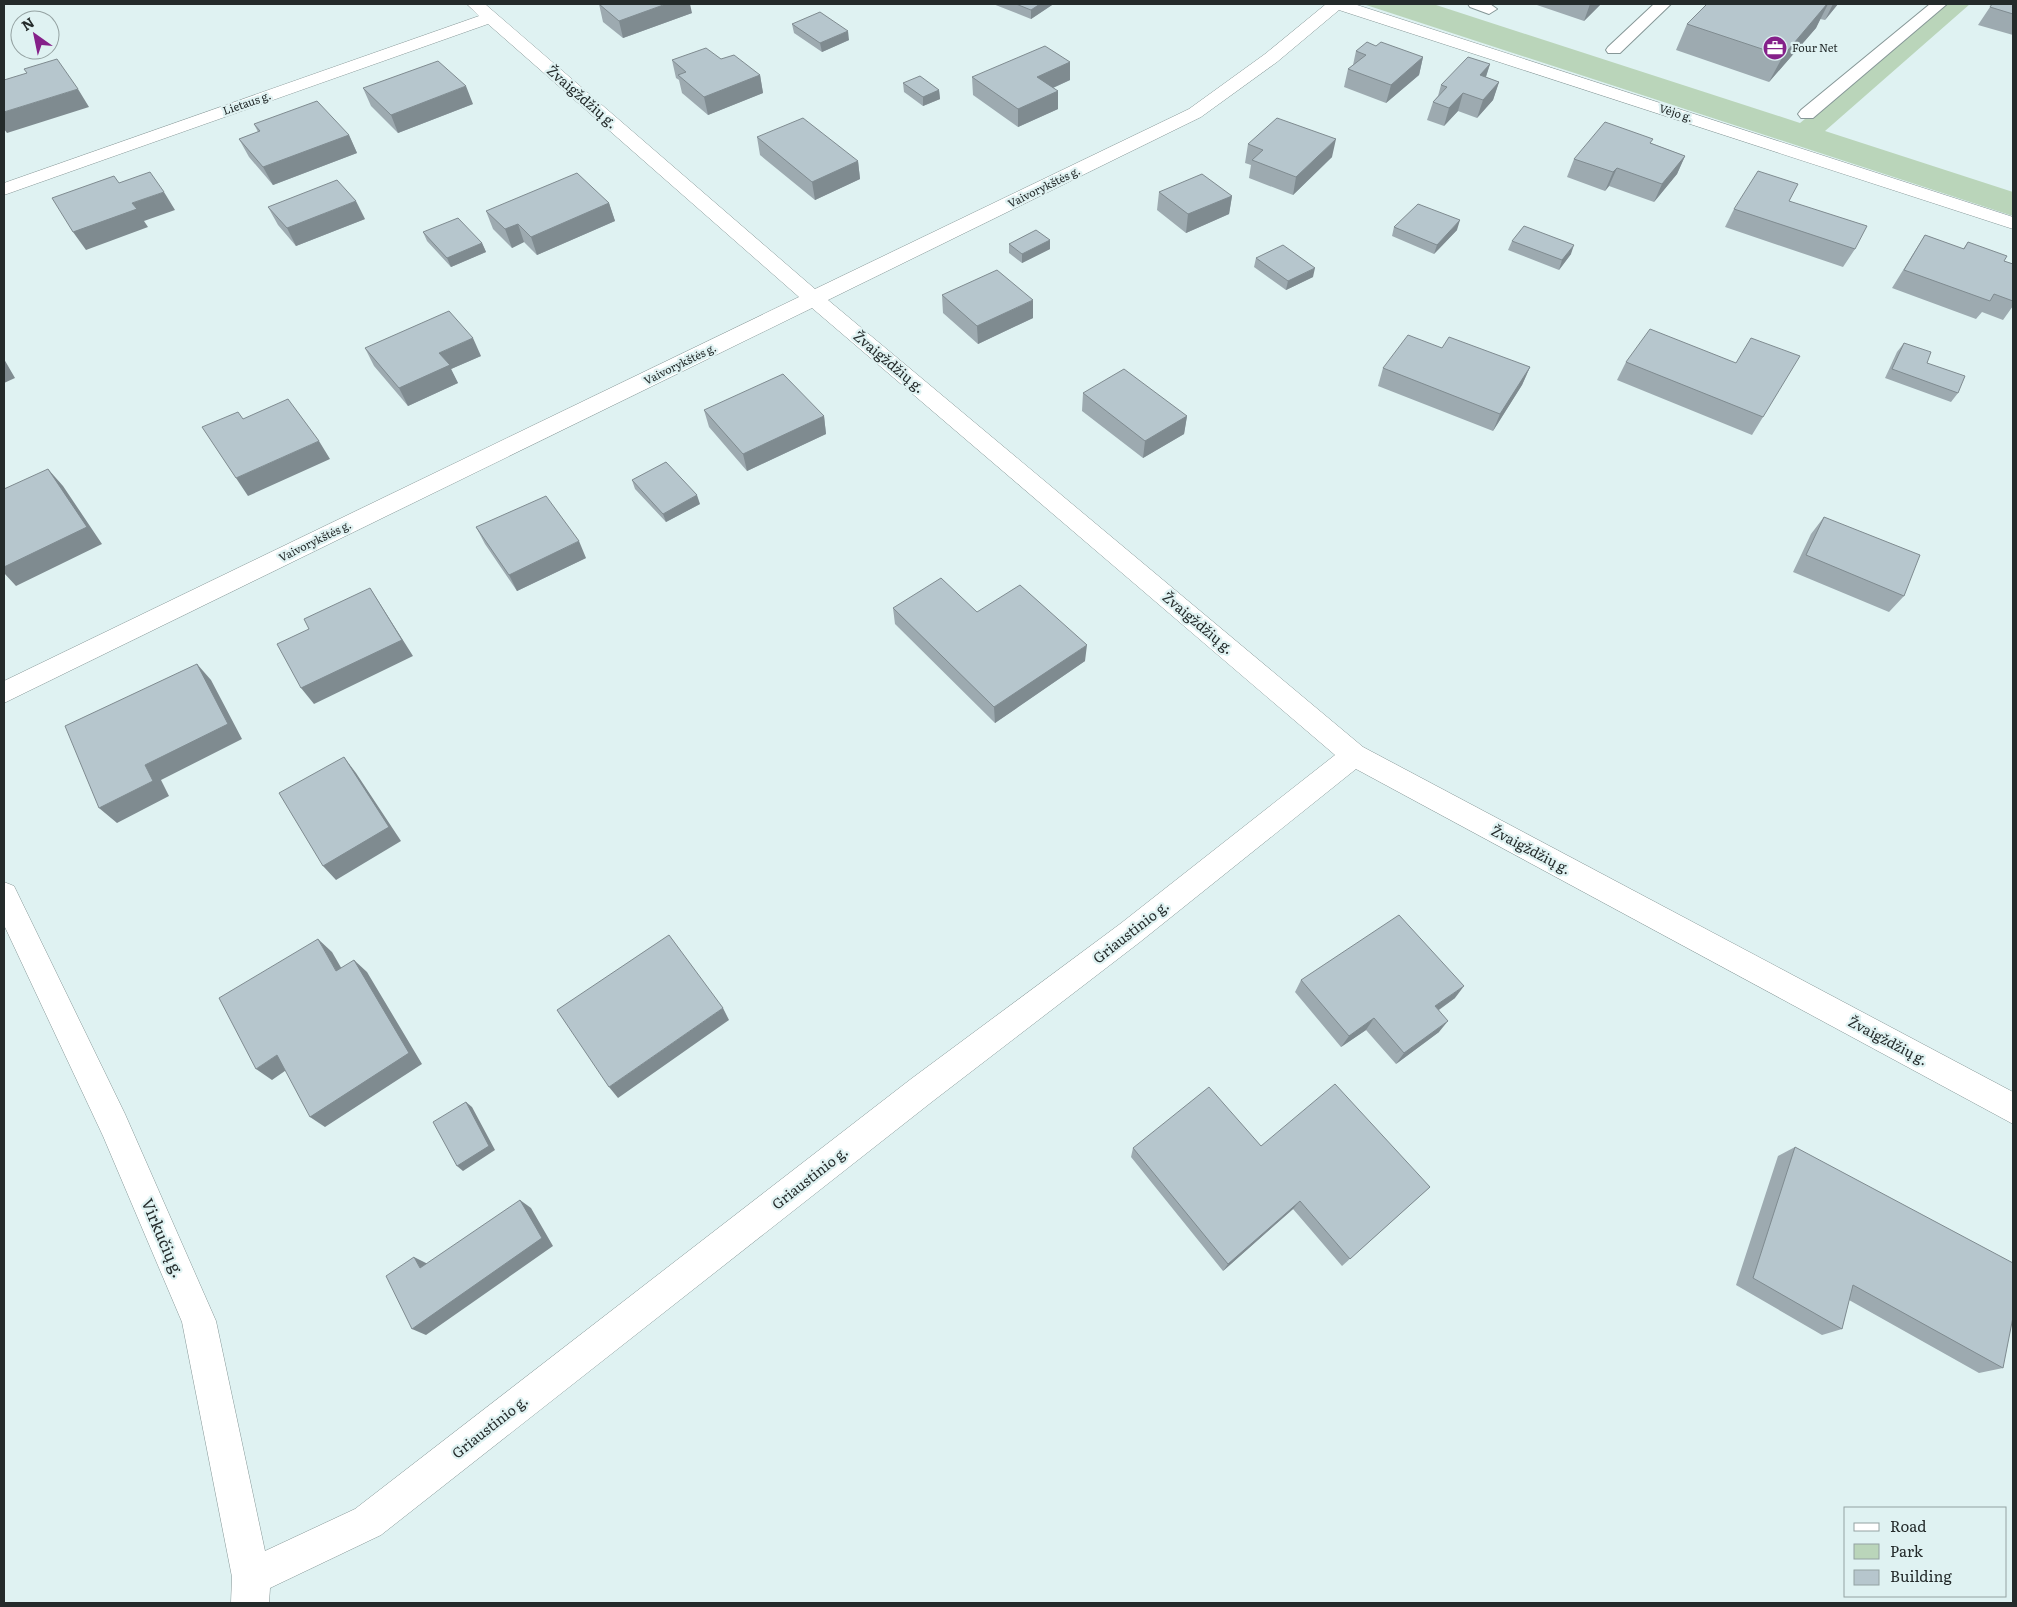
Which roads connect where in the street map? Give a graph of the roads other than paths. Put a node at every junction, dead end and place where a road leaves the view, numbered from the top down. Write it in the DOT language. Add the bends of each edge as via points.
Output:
graph roads {
  1 [pos="1337,4"];
  2 [pos="1663,4"];
  3 [pos="1939,4"];
  4 [pos="483,11"];
  5 [pos="1614,50"];
  6 [pos="1807,114"];
  7 [pos="4,189"];
  8 [pos="2013,223"];
  9 [pos="814,299"];
  10 [pos="4,693"];
  11 [pos="1354,756"];
  12 [pos="4,895"];
  13 [pos="2013,1109"];
  14 [pos="250,1590"];
  1 -- 8 [label="street, Vėjo g."];
  1 -- 9 [label="street, Vaivorykštės g." via="1195,114"];
  2 -- 5 [label="lane"];
  3 -- 6 [label="lane"];
  4 -- 7 [label="street, Lietaus g."];
  4 -- 9 [label="street, Žvaigždžių g."];
  9 -- 10 [label="street, Vaivorykštės g."];
  9 -- 11 [label="street, Žvaigždžių g."];
  11 -- 13 [label="street, Žvaigždžių g."];
  11 -- 14 [label="street, Griaustinio g." via="368,1522"];
  12 -- 14 [label="street, Virkučių g." via="114,1125 198,1321"];
}
